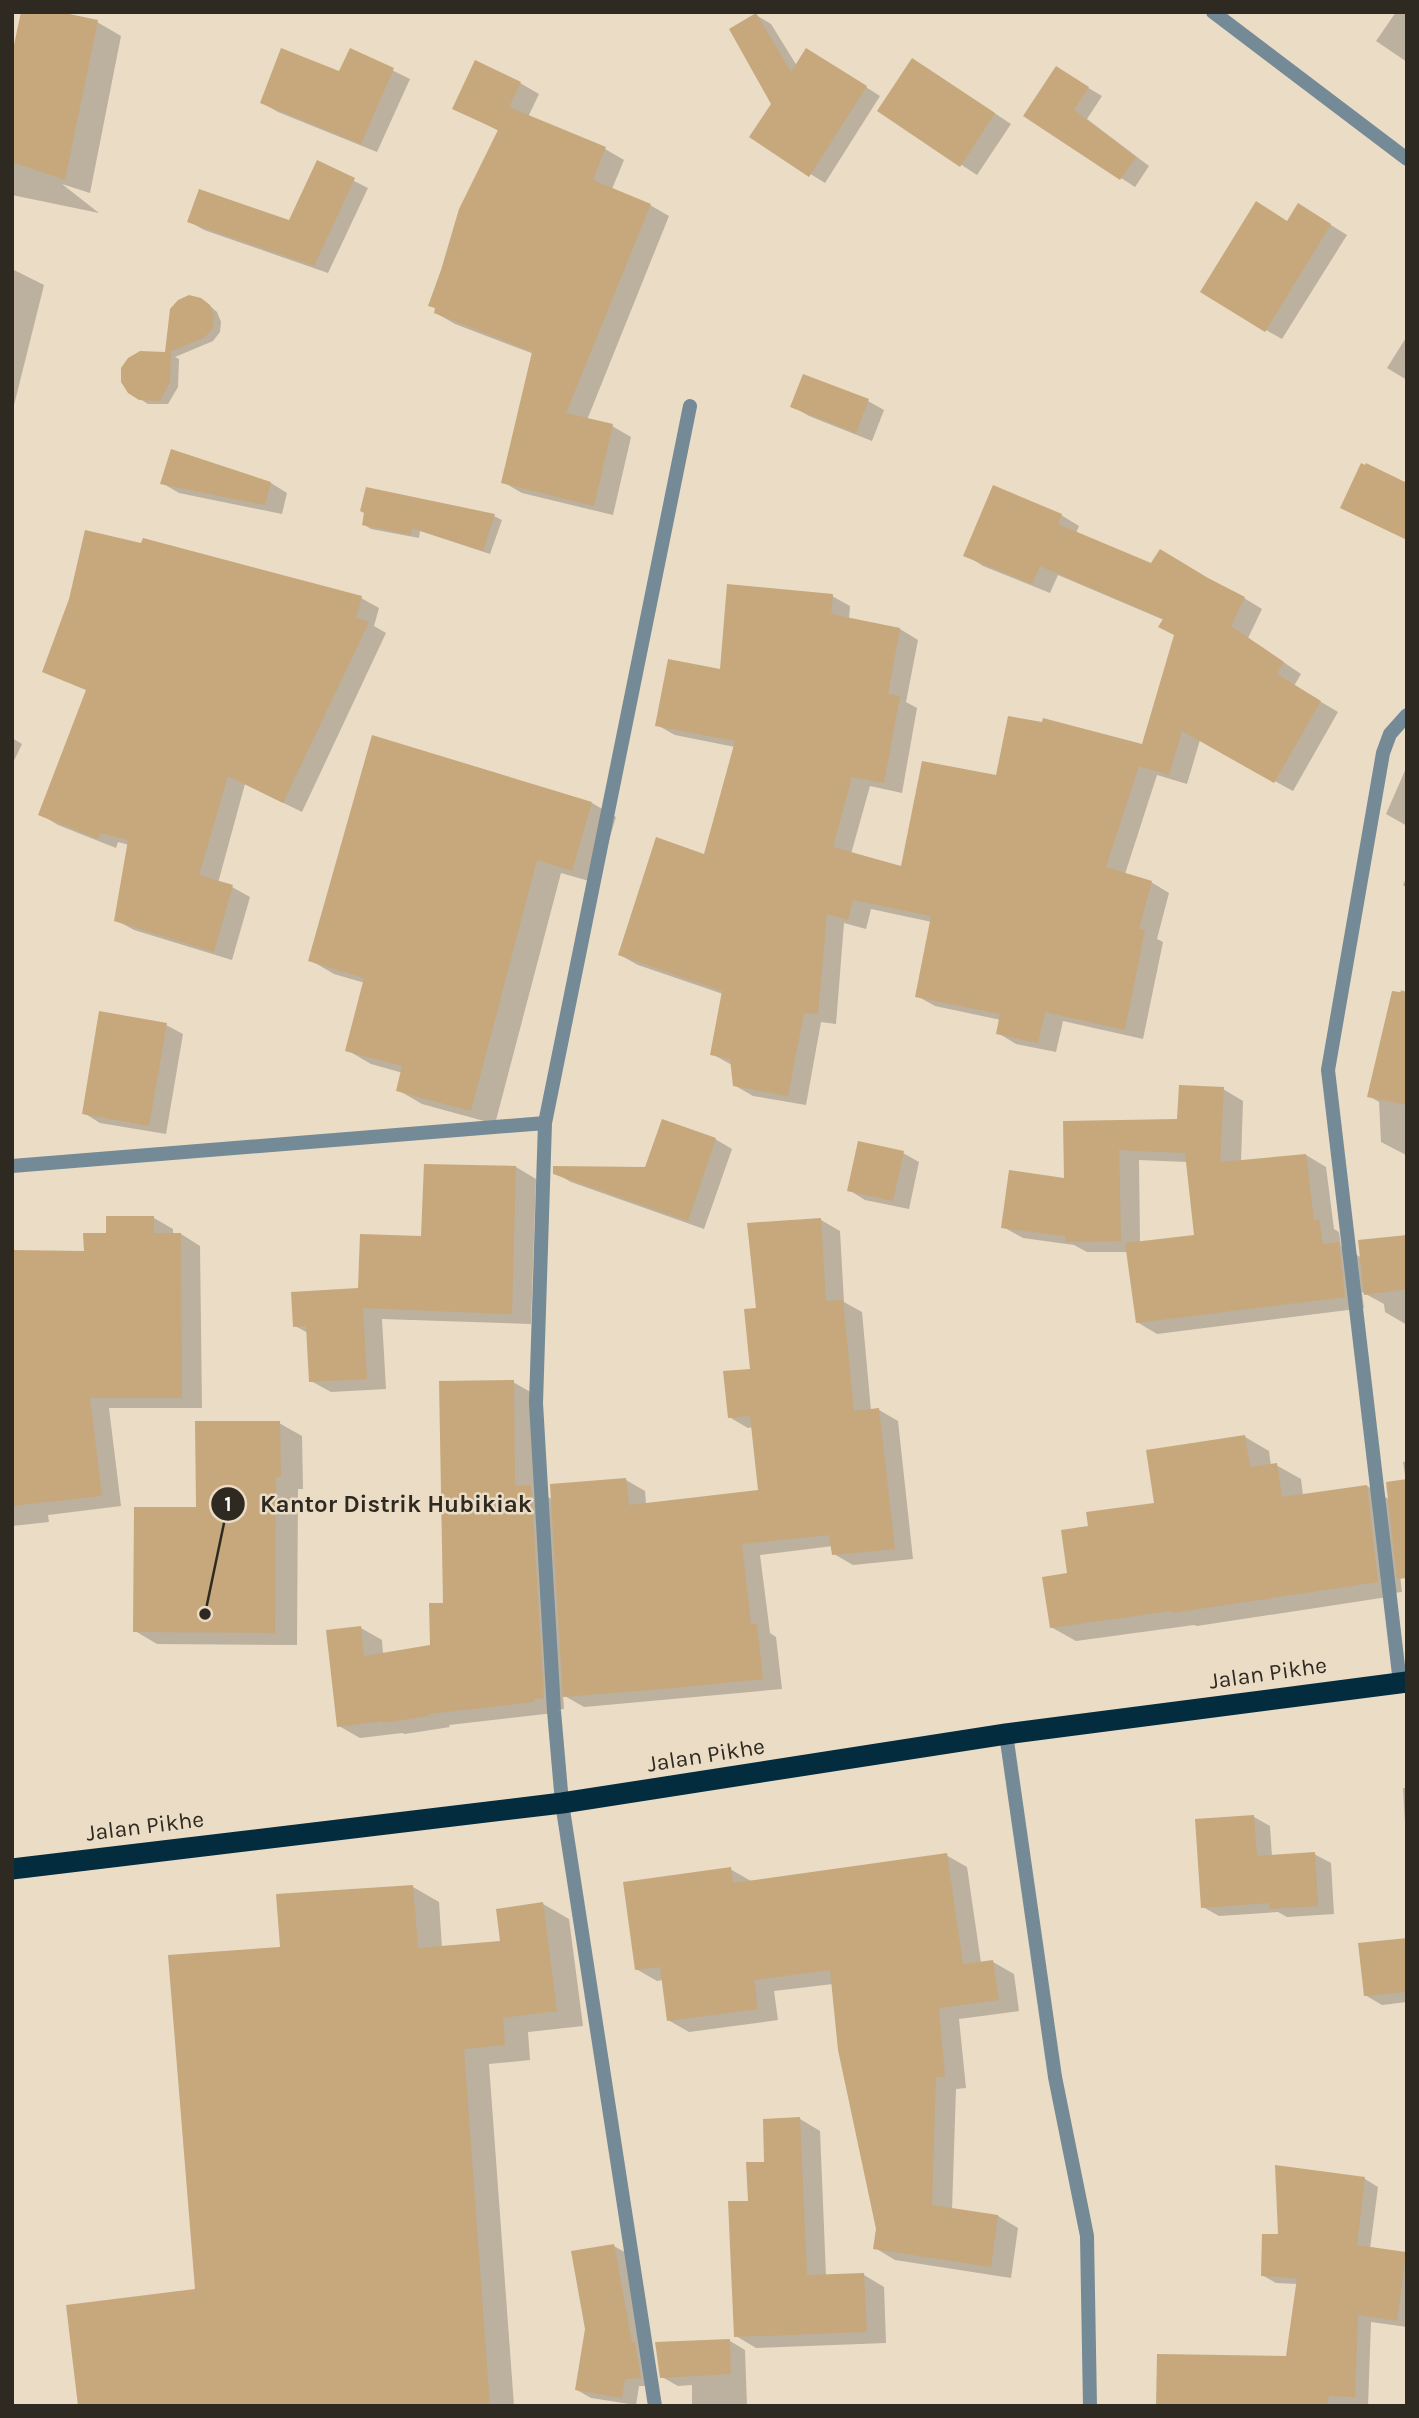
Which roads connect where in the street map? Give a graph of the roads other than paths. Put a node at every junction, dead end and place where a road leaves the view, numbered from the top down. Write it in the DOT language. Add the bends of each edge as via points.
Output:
graph roads {
  1 [pos="1213,12"];
  2 [pos="1407,159"];
  3 [pos="690,406"];
  4 [pos="1407,715"];
  5 [pos="545,1123"];
  6 [pos="12,1166"];
  7 [pos="1403,1682"];
  8 [pos="1006,1734"];
  9 [pos="562,1804"];
  10 [pos="12,1869"];
  11 [pos="655,2406"];
  12 [pos="1090,2406"];
  1 -- 2 [label="street"];
  3 -- 5 [label="street"];
  4 -- 7 [label="street" via="1390,734 1383,753 1328,1070"];
  5 -- 6 [label="street"];
  5 -- 9 [label="street" via="536,1403"];
  7 -- 8 [label="highway, Jalan Pikhe"];
  8 -- 9 [label="highway, Jalan Pikhe"];
  8 -- 12 [label="street" via="1055,2077 1087,2236"];
  9 -- 10 [label="highway, Jalan Pikhe"];
  9 -- 11 [label="street"];
}
